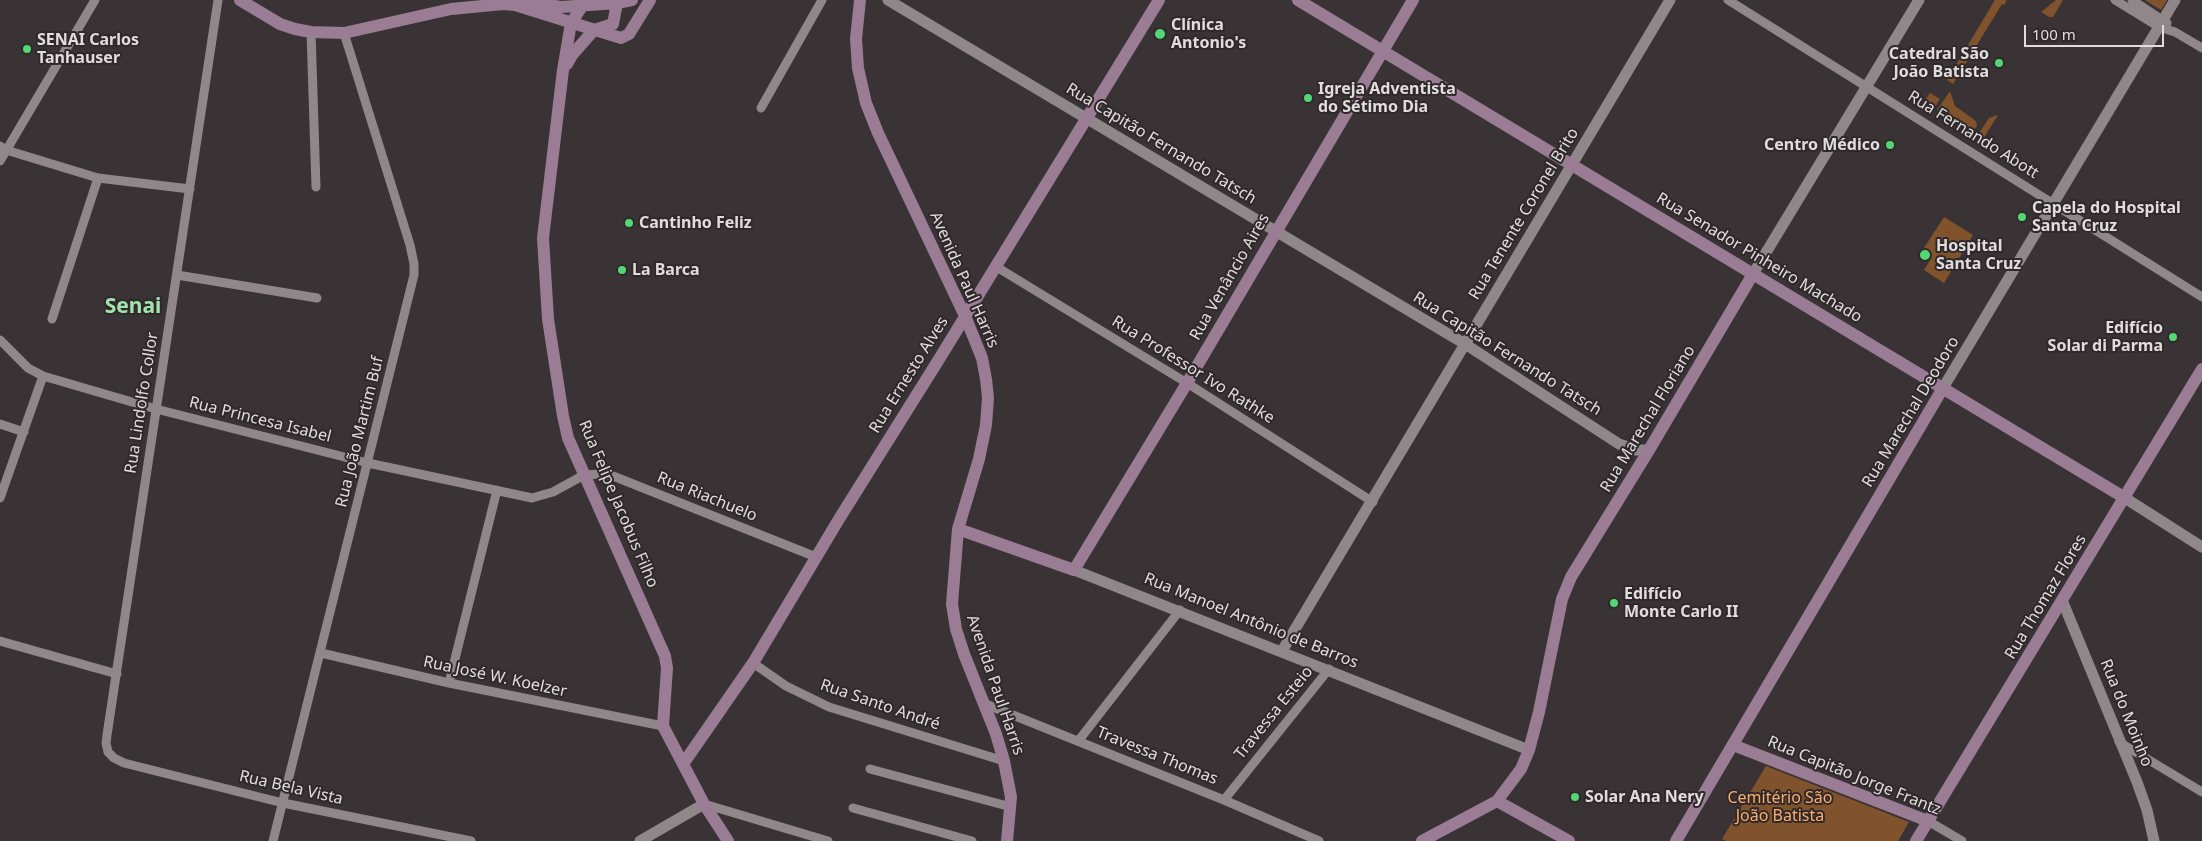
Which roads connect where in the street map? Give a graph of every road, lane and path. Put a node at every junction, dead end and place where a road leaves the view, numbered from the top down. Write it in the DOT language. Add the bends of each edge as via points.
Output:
graph roads {
  1 [pos="95,0"];
  2 [pos="218,0"];
  3 [pos="240,0"];
  4 [pos="471,0"];
  5 [pos="632,0"];
  6 [pos="650,0"];
  7 [pos="822,0"];
  8 [pos="860,0"];
  9 [pos="888,0"];
  10 [pos="1159,0"];
  11 [pos="1298,0"];
  12 [pos="1413,0"];
  13 [pos="1670,0"];
  14 [pos="1728,0"];
  15 [pos="1919,0"];
  16 [pos="2115,0"];
  17 [pos="2132,0"];
  18 [pos="2175,0"];
  19 [pos="515,2"];
  20 [pos="617,3"];
  21 [pos="583,5"];
  22 [pos="451,9"];
  23 [pos="571,23"];
  24 [pos="2161,23"];
  25 [pos="594,30"];
  26 [pos="311,32"];
  27 [pos="344,33"];
  28 [pos="2202,48"];
  29 [pos="1382,51"];
  30 [pos="563,70"];
  31 [pos="1867,86"];
  32 [pos="761,108"];
  33 [pos="1088,118"];
  34 [pos="3,148"];
  35 [pos="0,161"];
  36 [pos="1572,165"];
  37 [pos="98,178"];
  38 [pos="316,187"];
  39 [pos="190,189"];
  40 [pos="2053,204"];
  41 [pos="1276,232"];
  42 [pos="995,266"];
  43 [pos="1753,274"];
  44 [pos="177,275"];
  45 [pos="2202,297"];
  46 [pos="317,298"];
  47 [pos="965,316"];
  48 [pos="52,319"];
  49 [pos="0,340"];
  50 [pos="1465,344"];
  51 [pos="2202,369"];
  52 [pos="43,376"];
  53 [pos="1187,383"];
  54 [pos="1943,388"];
  55 [pos="156,409"];
  56 [pos="0,424"];
  57 [pos="24,432"];
  58 [pos="1619,444"];
  59 [pos="1649,450"];
  60 [pos="368,463"];
  61 [pos="1637,470"];
  62 [pos="584,475"];
  63 [pos="497,490"];
  64 [pos="0,498"];
  65 [pos="2125,498"];
  66 [pos="1373,502"];
  67 [pos="958,529"];
  68 [pos="2202,547"];
  69 [pos="816,557"];
  70 [pos="1074,570"];
  71 [pos="2062,600"];
  72 [pos="1180,610"];
  73 [pos="0,641"];
  74 [pos="1282,651"];
  75 [pos="321,653"];
  76 [pos="753,663"];
  77 [pos="1329,670"];
  78 [pos="117,674"];
  79 [pos="449,684"];
  80 [pos="983,702"];
  81 [pos="663,726"];
  82 [pos="1079,740"];
  83 [pos="2119,742"];
  84 [pos="1732,746"];
  85 [pos="1529,750"];
  86 [pos="108,752"];
  87 [pos="1004,762"];
  88 [pos="683,764"];
  89 [pos="870,769"];
  90 [pos="2202,792"];
  91 [pos="1224,800"];
  92 [pos="1497,801"];
  93 [pos="283,803"];
  94 [pos="704,804"];
  95 [pos="1011,807"];
  96 [pos="852,808"];
  97 [pos="1928,821"];
  98 [pos="273,841"];
  99 [pos="471,841"];
  100 [pos="640,841"];
  101 [pos="728,841"];
  102 [pos="828,841"];
  103 [pos="972,841"];
  104 [pos="1007,841"];
  105 [pos="1319,841"];
  106 [pos="1422,841"];
  107 [pos="1569,841"];
  108 [pos="1676,841"];
  109 [pos="1916,841"];
  110 [pos="1962,841"];
  111 [pos="2154,841"];
  1 -- 34 [label="street"];
  2 -- 39 [label="street, Rua Lindolfo Collor"];
  3 -- 26 [label="main road" via="280,24"];
  4 -- 22 [label="main road"];
  5 -- 20 [label="main road"];
  6 -- 25 [label="main road" via="629,34 613,36"];
  7 -- 32 [label="street"];
  8 -- 47 [label="main road, Avenida Paul Harris" via="856,39 858,68 866,103"];
  9 -- 33 [label="street, Rua Capitão Fernando Tatsch"];
  10 -- 33 [label="main road, Rua Ernesto Alves"];
  11 -- 29 [label="main road, Rua Senador Pinheiro Machado"];
  12 -- 29 [label="main road, Rua Venâncio Aires"];
  13 -- 36 [label="street, Rua Tenente Coronel Brito"];
  14 -- 31 [label="street, Rua Fernando Abott"];
  15 -- 31 [label="street, Rua Marechal Floriano"];
  16 -- 24 [label="street"];
  17 -- 24 [label="street"];
  18 -- 24 [label="street, Rua Marechal Deodoro"];
  19 -- 21 [label="main road" via="554,7"];
  19 -- 22 [label="main road"];
  19 -- 23 [label="main road"];
  20 -- 21 [label="main road"];
  20 -- 25 [label="main road" via="613,24"];
  21 -- 23 [label="main road"];
  22 -- 27 [label="main road"];
  23 -- 25 [label="main road"];
  23 -- 30 [label="main road, Rua Felipe Jacobus Filho"];
  24 -- 28 [label="street"];
  24 -- 40 [label="street, Rua Marechal Deodoro"];
  25 -- 30 [label="main road"];
  26 -- 27 [label="main road"];
  26 -- 38 [label="street"];
  27 -- 60 [label="street, Rua João Martim Buf" via="414,264 412,286"];
  29 -- 36 [label="main road, Rua Senador Pinheiro Machado"];
  29 -- 41 [label="main road, Rua Venâncio Aires"];
  30 -- 62 [label="main road, Rua Felipe Jacobus Filho" via="543,238 544,280 563,416 568,438"];
  31 -- 40 [label="street, Rua Fernando Abott"];
  31 -- 43 [label="street, Rua Marechal Floriano"];
  33 -- 41 [label="street, Rua Capitão Fernando Tatsch"];
  33 -- 42 [label="main road, Rua Ernesto Alves"];
  34 -- 35 [label="street"];
  34 -- 37 [label="street"];
  36 -- 43 [label="main road, Rua Senador Pinheiro Machado"];
  36 -- 50 [label="street, Rua Tenente Coronel Brito"];
  37 -- 39 [label="street"];
  37 -- 48 [label="street"];
  39 -- 44 [label="street, Rua Lindolfo Collor"];
  40 -- 45 [label="street, Rua Fernando Abott"];
  40 -- 54 [label="street, Rua Marechal Deodoro"];
  41 -- 50 [label="street, Rua Capitão Fernando Tatsch"];
  41 -- 53 [label="main road, Rua Venâncio Aires"];
  42 -- 47 [label="main road, Rua Ernesto Alves"];
  42 -- 53 [label="street, Rua Professor Ivo Rathke"];
  43 -- 54 [label="main road, Rua Senador Pinheiro Machado"];
  43 -- 59 [label="main road, Rua Marechal Floriano"];
  44 -- 46 [label="street"];
  44 -- 55 [label="street, Rua Lindolfo Collor"];
  47 -- 67 [label="main road, Avenida Paul Harris" via="982,358 988,398 982,445"];
  47 -- 69 [label="main road, Rua Ernesto Alves"];
  49 -- 52 [label="street, Rua Princesa Isabel" via="18,359"];
  50 -- 58 [label="street, Rua Capitão Fernando Tatsch"];
  50 -- 66 [label="street, Rua Tenente Coronel Brito"];
  51 -- 65 [label="main road, Rua Thomaz Flores"];
  52 -- 55 [label="street, Rua Princesa Isabel"];
  52 -- 57 [label="street"];
  53 -- 66 [label="street, Rua Professor Ivo Rathke"];
  53 -- 70 [label="main road, Rua Venâncio Aires"];
  54 -- 65 [label="main road, Rua Senador Pinheiro Machado"];
  54 -- 84 [label="main road, Rua Marechal Deodoro"];
  55 -- 60 [label="street, Rua Princesa Isabel"];
  55 -- 78 [label="street, Rua Lindolfo Collor"];
  56 -- 57 [label="street"];
  57 -- 64 [label="street"];
  58 -- 59 [label="street, Rua Capitão Fernando Tatsch" via="1636,450"];
  58 -- 61 [label="street, Rua Capitão Fernando Tatsch" via="1636,460"];
  59 -- 61 [label="main road, Rua Marechal Floriano"];
  60 -- 63 [label="street, Rua Princesa Isabel"];
  60 -- 75 [label="street, Rua João Martim Buf"];
  61 -- 85 [label="main road, Rua Marechal Floriano" via="1571,577 1562,599"];
  62 -- 63 [label="street, Rua Princesa Isabel" via="540,497"];
  62 -- 69 [label="street, Rua Riachuelo" via="613,476"];
  62 -- 81 [label="main road, Rua Felipe Jacobus Filho" via="665,656"];
  63 -- 79 [label="street"];
  65 -- 68 [label="street, Rua Senador Pinheiro Machado"];
  65 -- 71 [label="main road, Rua Thomaz Flores"];
  66 -- 74 [label="street, Rua Tenente Coronel Brito"];
  67 -- 70 [label="main road, Rua Manoel Antônio de Barros"];
  67 -- 80 [label="main road, Avenida Paul Harris" via="953,582 954,617"];
  69 -- 76 [label="main road, Rua Ernesto Alves"];
  70 -- 72 [label="street, Rua Manoel Antônio de Barros"];
  71 -- 83 [label="street, Rua do Moinho"];
  71 -- 97 [label="main road, Rua Thomaz Flores"];
  72 -- 74 [label="street, Rua Manoel Antônio de Barros"];
  72 -- 82 [label="street"];
  73 -- 78 [label="street"];
  74 -- 77 [label="street, Rua Manoel Antônio de Barros"];
  75 -- 79 [label="street, Rua José W. Koelzer"];
  75 -- 93 [label="street, Rua João Martim Buf"];
  76 -- 87 [label="street, Rua Santo André" via="786,686 829,707"];
  76 -- 88 [label="main road, Rua Ernesto Alves"];
  77 -- 85 [label="street, Rua Manoel Antônio de Barros"];
  77 -- 91 [label="street, Travessa Esteio"];
  78 -- 86 [label="street, Rua Lindolfo Collor" via="106,743"];
  79 -- 81 [label="street, Rua José W. Koelzer"];
  80 -- 82 [label="street, Travessa Thomas"];
  80 -- 87 [label="main road, Avenida Paul Harris"];
  81 -- 88 [label="main road"];
  82 -- 91 [label="street, Travessa Thomas"];
  83 -- 90 [label="street"];
  83 -- 111 [label="street, Rua do Moinho" via="2147,810"];
  84 -- 97 [label="main road, Rua Capitão Jorge Frantz"];
  84 -- 108 [label="main road, Rua Marechal Deodoro"];
  85 -- 92 [label="main road, Rua Marechal Floriano" via="1522,769"];
  86 -- 93 [label="street, Rua Bela Vista" via="124,763"];
  87 -- 95 [label="main road, Avenida Paul Harris"];
  88 -- 94 [label="main road"];
  89 -- 95 [label="street"];
  91 -- 105 [label="street, Travessa Thomas"];
  92 -- 106 [label="main road, Rua Marechal Floriano"];
  92 -- 107 [label="main road"];
  93 -- 98 [label="street, Rua João Martim Buf"];
  93 -- 99 [label="street, Rua Bela Vista"];
  94 -- 100 [label="street"];
  94 -- 101 [label="main road"];
  94 -- 102 [label="street"];
  95 -- 104 [label="main road, Avenida Paul Harris"];
  96 -- 103 [label="street"];
  97 -- 109 [label="main road, Rua Thomaz Flores"];
  97 -- 110 [label="street, Rua Capitão Jorge Frantz"];
}
